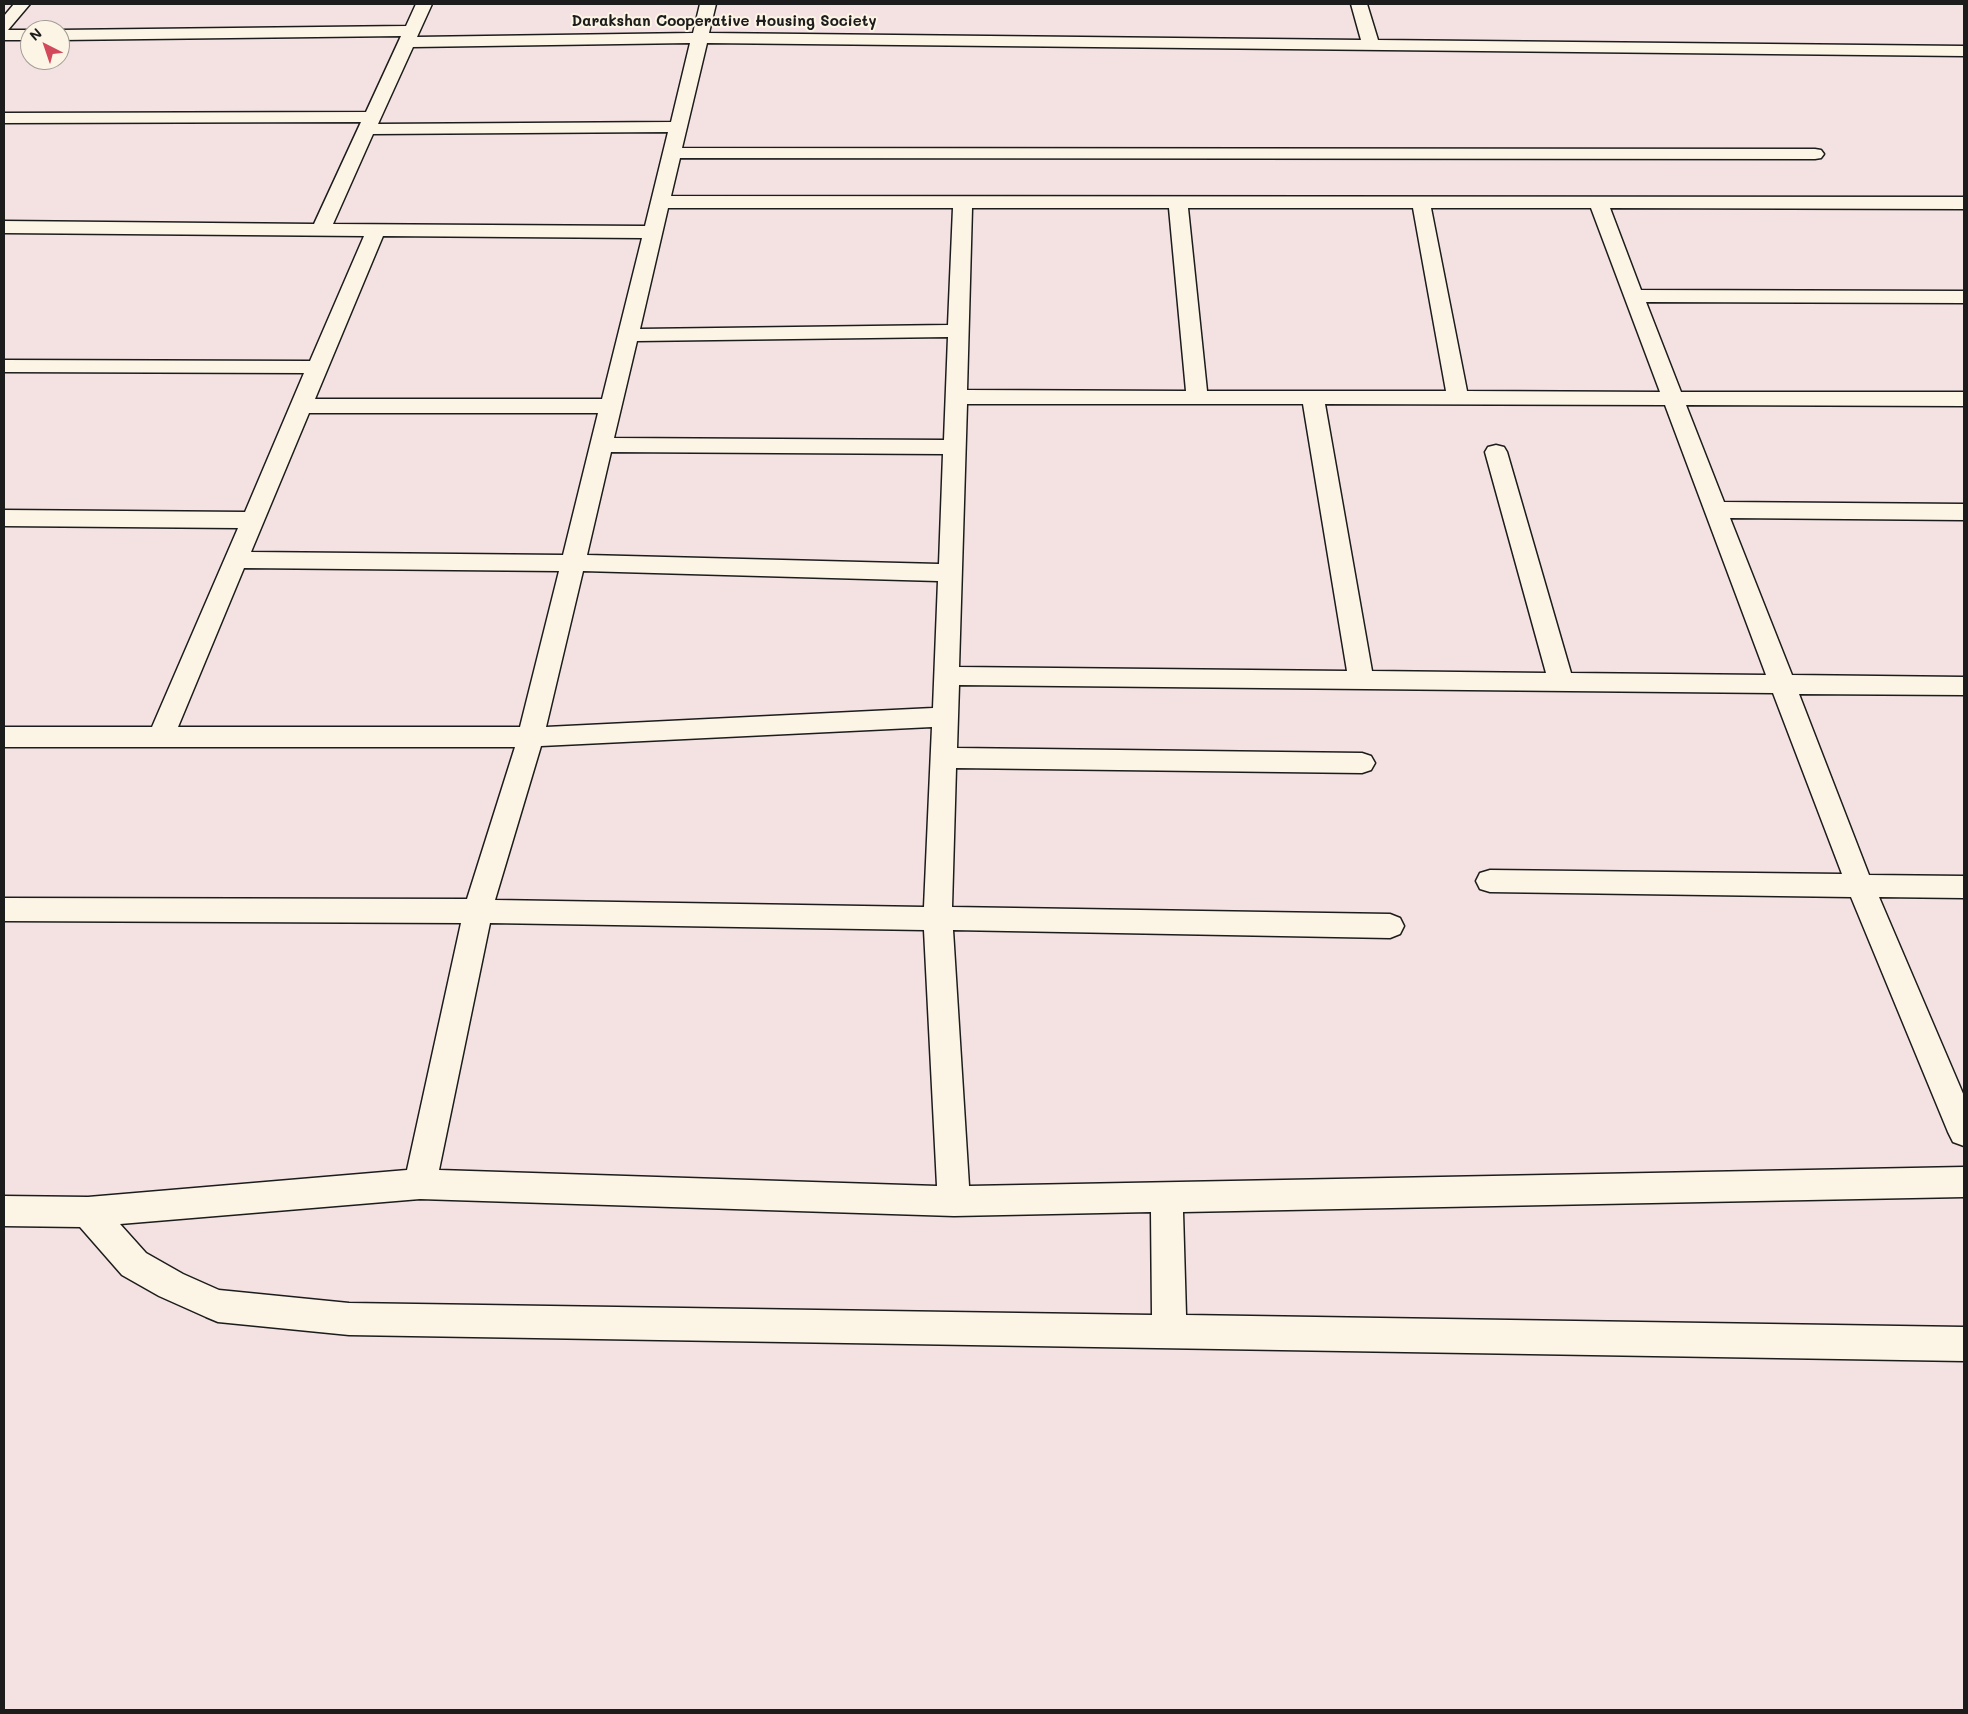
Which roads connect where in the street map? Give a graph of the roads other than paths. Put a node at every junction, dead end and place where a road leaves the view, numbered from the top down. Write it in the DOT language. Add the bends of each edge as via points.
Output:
graph roads {
  1 [pos="22,4"];
  2 [pos="424,4"];
  3 [pos="708,4"];
  4 [pos="1359,4"];
  5 [pos="4,26"];
  6 [pos="70,34"];
  7 [pos="4,35"];
  8 [pos="20,35"];
  9 [pos="409,36"];
  10 [pos="700,38"];
  11 [pos="1371,45"];
  12 [pos="1964,50"];
  13 [pos="4,118"];
  14 [pos="370,123"];
  15 [pos="678,127"];
  16 [pos="672,153"];
  17 [pos="1815,154"];
  18 [pos="660,202"];
  19 [pos="963,202"];
  20 [pos="1178,202"];
  21 [pos="1421,203"];
  22 [pos="1598,203"];
  23 [pos="1964,203"];
  24 [pos="4,227"];
  25 [pos="322,229"];
  26 [pos="376,229"];
  27 [pos="653,232"];
  28 [pos="1634,296"];
  29 [pos="1964,297"];
  30 [pos="959,331"];
  31 [pos="628,335"];
  32 [pos="4,366"];
  33 [pos="318,367"];
  34 [pos="957,397"];
  35 [pos="1197,398"];
  36 [pos="1313,398"];
  37 [pos="1458,398"];
  38 [pos="1673,398"];
  39 [pos="1964,399"];
  40 [pos="301,406"];
  41 [pos="611,406"];
  42 [pos="602,445"];
  43 [pos="955,447"];
  44 [pos="1496,452"];
  45 [pos="1716,510"];
  46 [pos="1964,512"];
  47 [pos="4,518"];
  48 [pos="253,520"];
  49 [pos="235,560"];
  50 [pos="573,563"];
  51 [pos="951,573"];
  52 [pos="947,676"];
  53 [pos="1361,680"];
  54 [pos="1561,682"];
  55 [pos="1782,684"];
  56 [pos="1964,686"];
  57 [pos="946,717"];
  58 [pos="4,737"];
  59 [pos="160,737"];
  60 [pos="531,737"];
  61 [pos="944,758"];
  62 [pos="1362,763"];
  63 [pos="1490,881"];
  64 [pos="1860,886"];
  65 [pos="1964,887"];
  66 [pos="4,910"];
  67 [pos="478,911"];
  68 [pos="938,919"];
  69 [pos="1390,926"];
  70 [pos="1964,1132"];
  71 [pos="1964,1182"];
  72 [pos="420,1184"];
  73 [pos="1168,1197"];
  74 [pos="954,1201"];
  75 [pos="4,1211"];
  76 [pos="88,1212"];
  77 [pos="1169,1331"];
  78 [pos="1964,1344"];
  1 -- 5 [label="street"];
  2 -- 9 [label="street"];
  3 -- 10 [label="street"];
  4 -- 11 [label="street"];
  6 -- 9 [label="street"];
  7 -- 8 [label="street"];
  9 -- 10 [label="street"];
  9 -- 14 [label="street"];
  10 -- 11 [label="street"];
  10 -- 15 [label="street"];
  11 -- 12 [label="street"];
  13 -- 14 [label="street"];
  14 -- 15 [label="street"];
  14 -- 25 [label="street"];
  15 -- 16 [label="street"];
  16 -- 17 [label="street"];
  16 -- 18 [label="street"];
  18 -- 19 [label="street"];
  18 -- 27 [label="street"];
  19 -- 20 [label="street"];
  19 -- 30 [label="street"];
  20 -- 21 [label="street"];
  20 -- 35 [label="street"];
  21 -- 22 [label="street"];
  21 -- 37 [label="street"];
  22 -- 23 [label="street"];
  22 -- 28 [label="street"];
  24 -- 25 [label="street"];
  25 -- 26 [label="street"];
  26 -- 27 [label="street"];
  26 -- 33 [label="street"];
  27 -- 31 [label="street"];
  28 -- 29 [label="street"];
  28 -- 38 [label="street"];
  30 -- 31 [label="street"];
  30 -- 34 [label="street"];
  31 -- 41 [label="street"];
  32 -- 33 [label="street"];
  33 -- 40 [label="street"];
  34 -- 35 [label="street"];
  34 -- 43 [label="street"];
  35 -- 36 [label="street"];
  36 -- 37 [label="street"];
  36 -- 53 [label="street"];
  37 -- 38 [label="street"];
  38 -- 39 [label="street"];
  38 -- 45 [label="street"];
  40 -- 41 [label="street"];
  40 -- 48 [label="street"];
  41 -- 42 [label="street"];
  42 -- 43 [label="street"];
  42 -- 50 [label="street"];
  43 -- 51 [label="street"];
  44 -- 54 [label="street"];
  45 -- 46 [label="street"];
  45 -- 55 [label="street"];
  47 -- 48 [label="street"];
  48 -- 49 [label="street"];
  49 -- 50 [label="street"];
  49 -- 59 [label="street"];
  50 -- 51 [label="street"];
  50 -- 60 [label="street"];
  51 -- 52 [label="street"];
  52 -- 53 [label="street"];
  52 -- 57 [label="street"];
  53 -- 54 [label="street"];
  54 -- 55 [label="street"];
  55 -- 56 [label="street"];
  55 -- 64 [label="street"];
  57 -- 60 [label="street"];
  57 -- 61 [label="street"];
  58 -- 59 [label="street"];
  59 -- 60 [label="street"];
  60 -- 67 [label="street"];
  61 -- 62 [label="street"];
  61 -- 68 [label="street"];
  63 -- 64 [label="street"];
  64 -- 65 [label="street"];
  64 -- 70 [label="street"];
  66 -- 67 [label="street"];
  67 -- 68 [label="street"];
  67 -- 72 [label="street"];
  68 -- 69 [label="street"];
  68 -- 74 [label="street"];
  71 -- 73 [label="street"];
  72 -- 74 [label="street"];
  72 -- 76 [label="street"];
  73 -- 74 [label="street"];
  73 -- 77 [label="street"];
  75 -- 76 [label="street"];
  76 -- 77 [label="street" via="134,1264 218,1306 349,1319"];
  77 -- 78 [label="street"];
}
